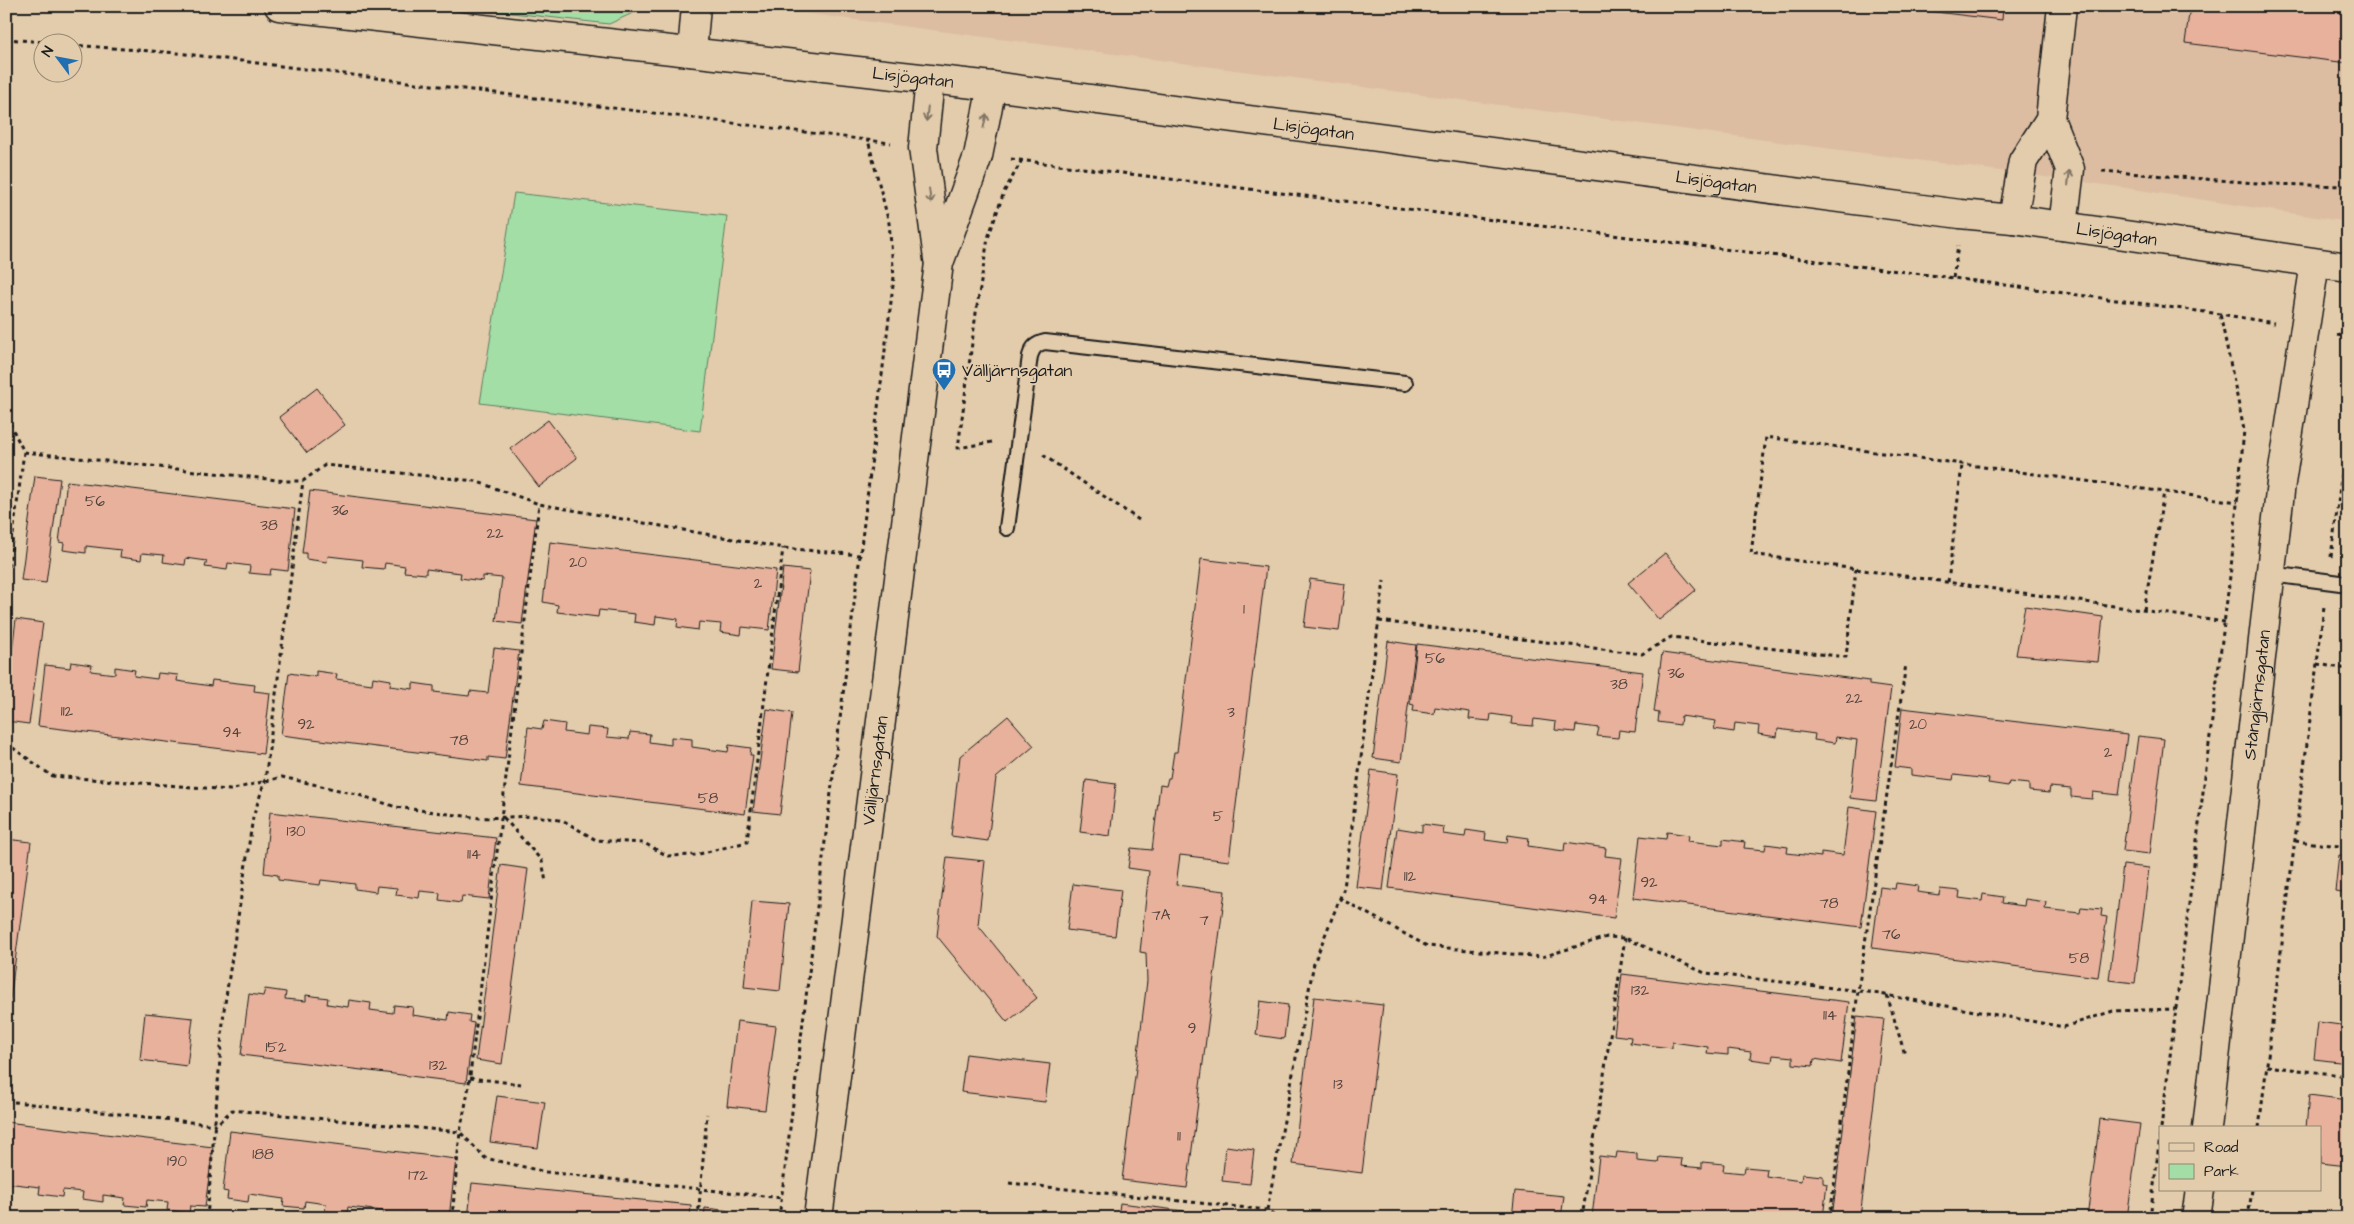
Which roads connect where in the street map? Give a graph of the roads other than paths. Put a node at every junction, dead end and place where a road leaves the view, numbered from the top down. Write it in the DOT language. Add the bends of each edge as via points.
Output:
graph roads {
  1 [pos="279,6"];
  2 [pos="696,6"];
  3 [pos="2062,6"];
  4 [pos="692,52"];
  5 [pos="930,80"];
  6 [pos="992,86"];
  7 [pos="2050,119"];
  8 [pos="2013,219"];
  9 [pos="2063,226"];
  10 [pos="938,262"];
  11 [pos="2315,263"];
  12 [pos="2348,267"];
  13 [pos="1405,383"];
  14 [pos="1007,528"];
  15 [pos="2271,574"];
  16 [pos="2348,584"];
  17 [pos="2206,1126"];
  18 [pos="2200,1192"];
  19 [pos="818,1218"];
  20 [pos="2196,1218"];
  1 -- 4 [label="street, Lisjögatan"];
  2 -- 4 [label="street"];
  3 -- 7 [label="street"];
  4 -- 5 [label="street, Lisjögatan"];
  5 -- 6 [label="street, Lisjögatan"];
  5 -- 10 [label="street, Välljärnsgatan, one-way" via="923,148"];
  6 -- 8 [label="street, Lisjögatan"];
  10 -- 6 [label="street, Välljärnsgatan, one-way" via="978,156"];
  7 -- 8 [label="street" via="2023,161"];
  9 -- 7 [label="street, one-way" via="2070,169"];
  8 -- 9 [label="street, Lisjögatan"];
  9 -- 11 [label="street, Lisjögatan"];
  10 -- 19 [label="street, Välljärnsgatan"];
  11 -- 12 [label="street, Lisjögatan"];
  11 -- 15 [label="street, Stångjärnsgatan"];
  13 -- 14 [label="lane" via="1045,342 1038,344 1030,356"];
  15 -- 16 [label="lane"];
  15 -- 17 [label="street, Stångjärnsgatan"];
  18 -- 20 [label="street"];
}
